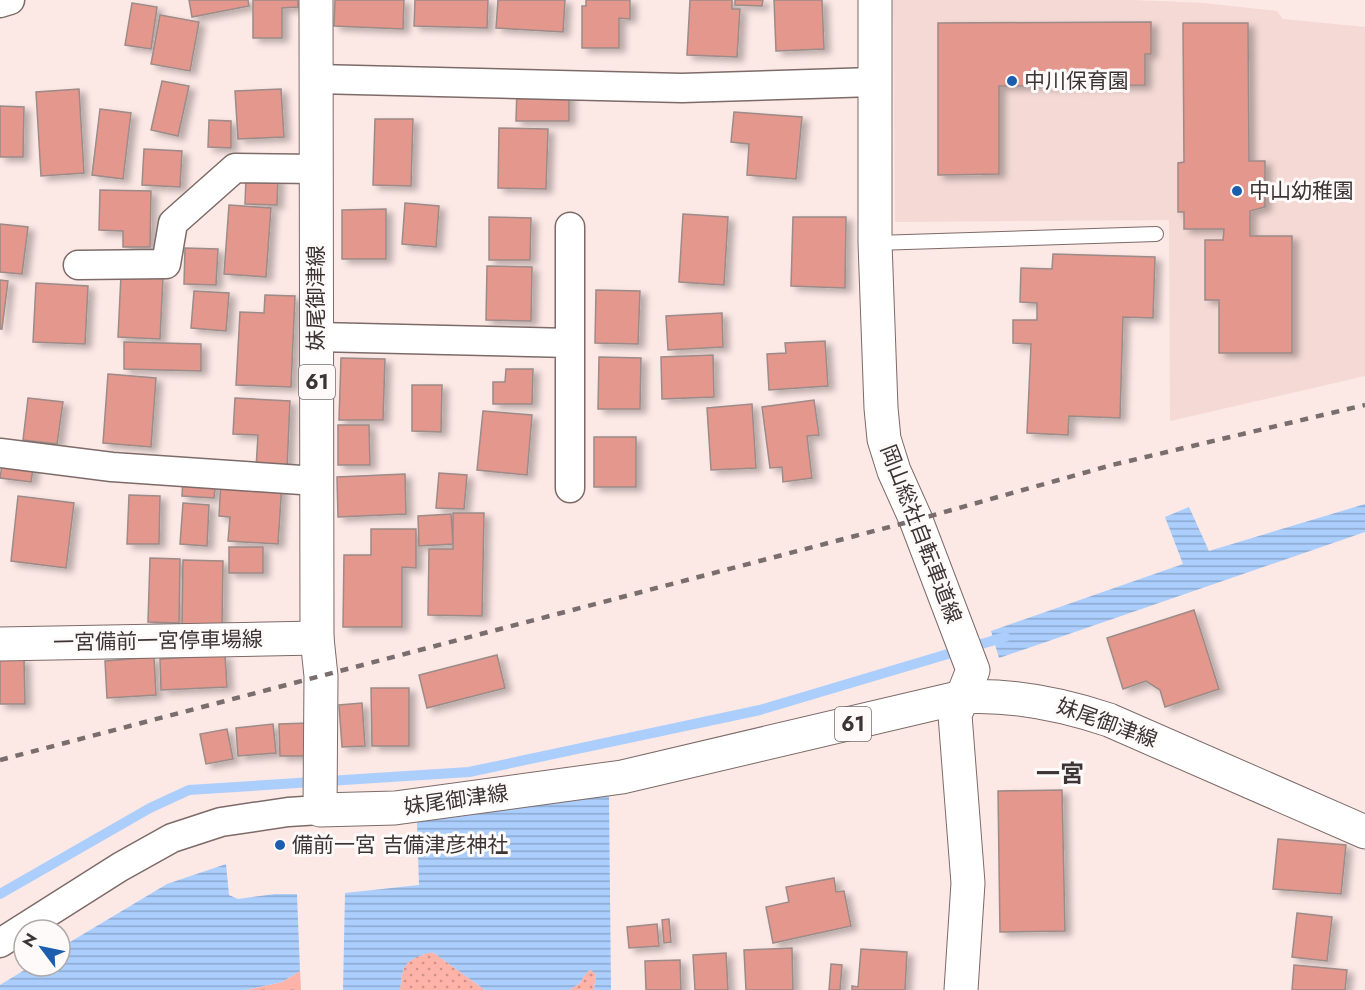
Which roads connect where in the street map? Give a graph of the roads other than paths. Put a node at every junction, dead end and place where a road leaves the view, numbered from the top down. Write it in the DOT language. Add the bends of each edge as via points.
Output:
graph roads {
  1 [pos="10,0"];
  2 [pos="316,0"];
  3 [pos="875,0"];
  4 [pos="0,3"];
  5 [pos="316,79"];
  6 [pos="874,82"];
  7 [pos="316,169"];
  8 [pos="570,227"];
  9 [pos="1156,234"];
  10 [pos="875,243"];
  11 [pos="78,265"];
  12 [pos="316,338"];
  13 [pos="570,343"];
  14 [pos="0,453"];
  15 [pos="316,481"];
  16 [pos="570,488"];
  17 [pos="317,638"];
  18 [pos="0,644"];
  19 [pos="968,684"];
  20 [pos="320,803"];
  21 [pos="1365,832"];
  22 [pos="0,943"];
  23 [pos="961,990"];
  1 -- 4 [label="street"];
  2 -- 5 [label="main road, 妹尾御津線 / 61"];
  3 -- 6 [label="main road, 岡山総社自転車道線"];
  5 -- 6 [label="street" via="682,88"];
  5 -- 7 [label="main road, 妹尾御津線 / 61"];
  6 -- 10 [label="main road, 岡山総社自転車道線"];
  7 -- 11 [label="street" via="235,168 173,224 166,264"];
  7 -- 12 [label="main road, 妹尾御津線 / 61"];
  8 -- 13 [label="street"];
  9 -- 10 [label="lane"];
  10 -- 19 [label="main road, 岡山総社自転車道線" via="884,439 957,628"];
  12 -- 13 [label="street"];
  12 -- 15 [label="main road, 妹尾御津線 / 61"];
  13 -- 16 [label="street"];
  14 -- 15 [label="street" via="112,467"];
  15 -- 17 [label="main road, 妹尾御津線 / 61"];
  17 -- 18 [label="main road, 一宮備前一宮停車場線"];
  17 -- 20 [label="main road, 妹尾御津線 / 61" via="321,675"];
  19 -- 20 [label="main road, 妹尾御津線 / 61" via="622,777 395,808"];
  19 -- 21 [label="main road, 妹尾御津線 / 61" via="987,696 1026,699 1109,720"];
  19 -- 23 [label="main road" via="955,715 968,883"];
  20 -- 22 [label="street" via="221,822 172,838"];
}
